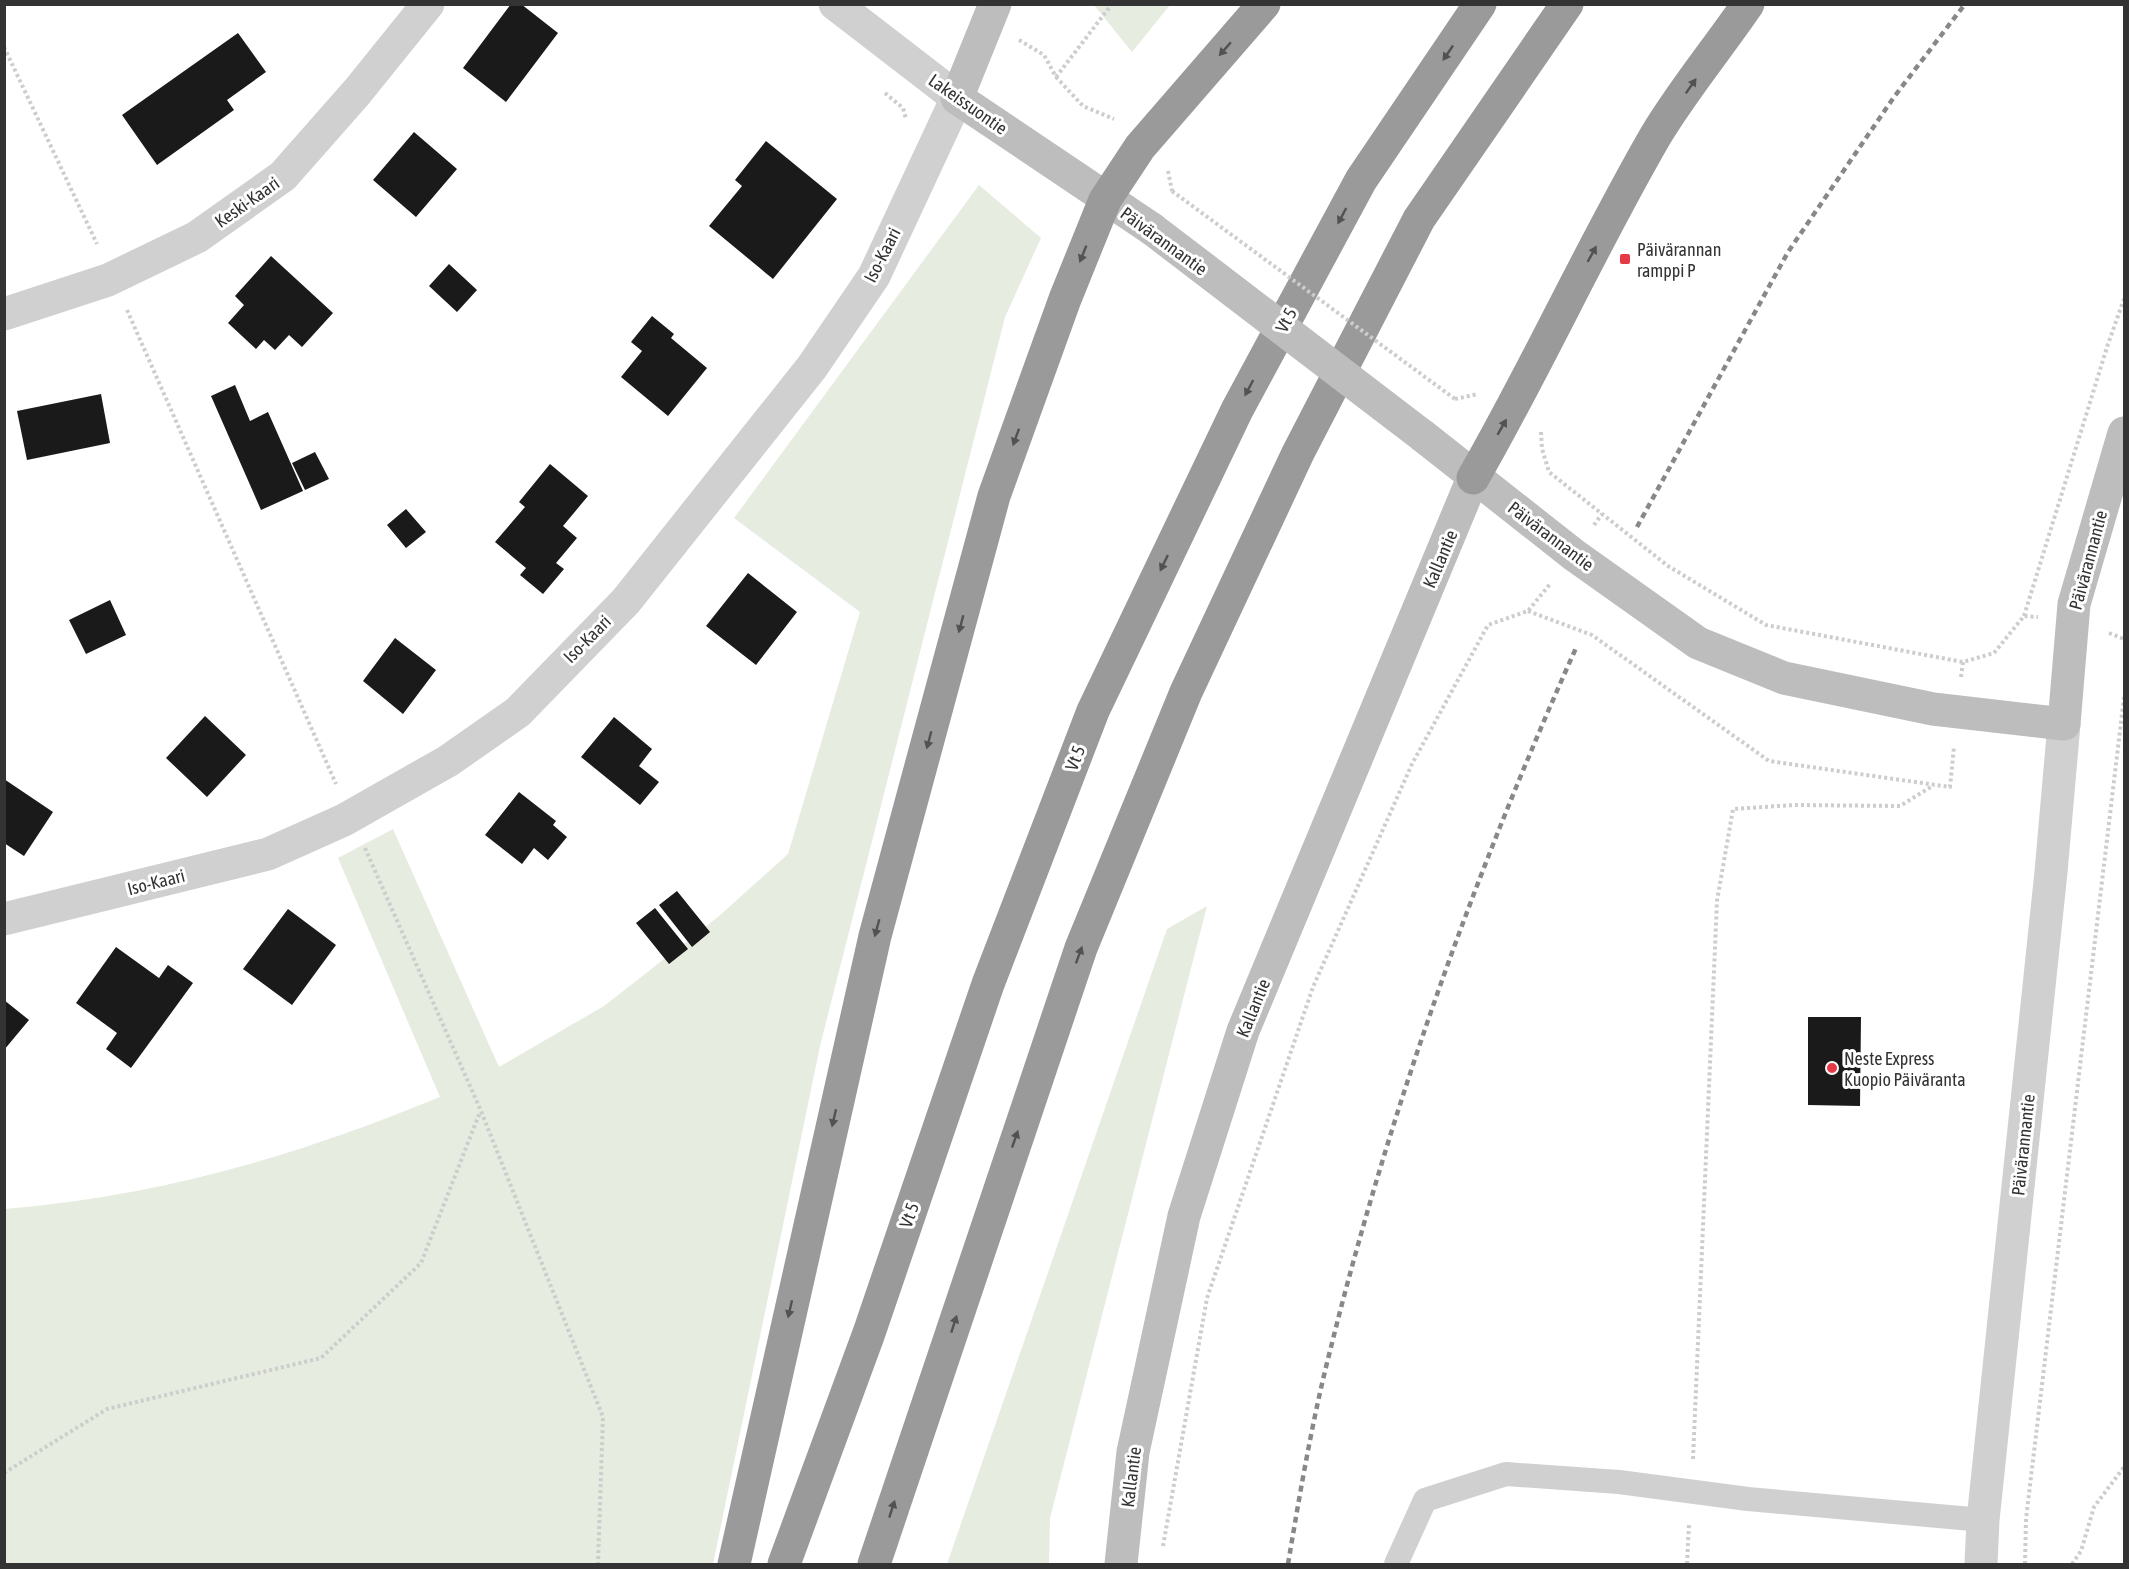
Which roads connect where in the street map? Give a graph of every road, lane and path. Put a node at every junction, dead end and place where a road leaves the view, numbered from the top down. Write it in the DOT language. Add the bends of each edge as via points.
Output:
graph roads {
  1 [pos="428,4"];
  2 [pos="835,4"];
  3 [pos="1112,4"];
  4 [pos="1264,4"];
  5 [pos="1480,4"];
  6 [pos="1566,4"];
  7 [pos="1748,4"];
  8 [pos="991,13"];
  9 [pos="4,47"];
  10 [pos="1056,77"];
  11 [pos="877,86"];
  12 [pos="957,98"];
  13 [pos="1119,121"];
  14 [pos="908,127"];
  15 [pos="1172,191"];
  16 [pos="1105,200"];
  17 [pos="113,278"];
  18 [pos="2124,299"];
  19 [pos="4,314"];
  20 [pos="1455,399"];
  21 [pos="2124,433"];
  22 [pos="1473,478"];
  23 [pos="1602,514"];
  24 [pos="2024,616"];
  25 [pos="2124,697"];
  26 [pos="1957,712"];
  27 [pos="2064,724"];
  28 [pos="1934,785"];
  29 [pos="351,816"];
  30 [pos="4,919"];
  31 [pos="480,1111"];
  32 [pos="2124,1467"];
  33 [pos="4,1473"];
  34 [pos="1691,1491"];
  35 [pos="1983,1520"];
  36 [pos="1162,1553"];
  37 [pos="598,1564"];
  38 [pos="734,1564"];
  39 [pos="784,1564"];
  40 [pos="874,1564"];
  41 [pos="1121,1564"];
  42 [pos="1396,1564"];
  43 [pos="1687,1564"];
  44 [pos="1981,1564"];
  45 [pos="2025,1564"];
  46 [pos="2072,1564"];
  1 -- 17 [label="street, Keski-Kaari" via="284,176 197,237"];
  2 -- 12 [label="street, Lakeissuontie"];
  3 -- 10 [label="path"];
  4 -- 16 [label="highway, one-way" via="1140,147"];
  5 -- 39 [label="highway, Vt 5, one-way" via="1361,180 1237,410 1093,711 988,984 869,1333"];
  40 -- 6 [label="highway, one-way" via="1081,948 1186,692 1298,453 1419,219"];
  22 -- 7 [label="highway, one-way" via="1657,134"];
  8 -- 10 [label="path" via="1044,55"];
  8 -- 12 [label="main road"];
  9 -- 17 [label="path"];
  10 -- 13 [label="path" via="1083,106"];
  11 -- 14 [label="path" via="903,108"];
  12 -- 16 [label="main road, Lakeissuontie"];
  12 -- 29 [label="street, Iso-Kaari" via="874,276 812,368 626,601 518,712 448,761"];
  15 -- 20 [label="path, bridge"];
  16 -- 22 [label="main road, Päivärannantie, bridge" via="1152,229"];
  16 -- 38 [label="highway, one-way" via="994,496 875,936"];
  17 -- 19 [label="street, Keski-Kaari"];
  17 -- 29 [label="path"];
  18 -- 24 [label="path"];
  21 -- 27 [label="main road, Päivärannantie" via="2074,603"];
  22 -- 26 [label="main road, Päivärannantie" via="1698,644 1784,678"];
  22 -- 41 [label="main road, Kallantie" via="1243,1031 1184,1216 1133,1452"];
  23 -- 26 [label="path" via="1668,566 1766,625 1963,662"];
  25 -- 45 [label="path" via="2028,1508"];
  26 -- 27 [label="main road, Päivärannantie"];
  26 -- 28 [label="path" via="1950,787"];
  27 -- 35 [label="street, Päivärannantie"];
  28 -- 34 [label="path" via="1900,806 1733,808 1717,901"];
  28 -- 36 [label="path" via="1769,761 1592,635 1528,611 1488,625 1412,764 1313,987 1207,1298"];
  29 -- 30 [label="street, Iso-Kaari" via="268,854"];
  29 -- 31 [label="path"];
  31 -- 33 [label="path" via="421,1263 321,1358 106,1409"];
  31 -- 37 [label="path" via="603,1418"];
  32 -- 46 [label="path" via="2094,1507 2081,1551"];
  34 -- 35 [label="lane"];
  34 -- 42 [label="lane" via="1506,1474 1425,1500"];
  34 -- 43 [label="path"];
  35 -- 44 [label="street, Päivärannantie"];
}
